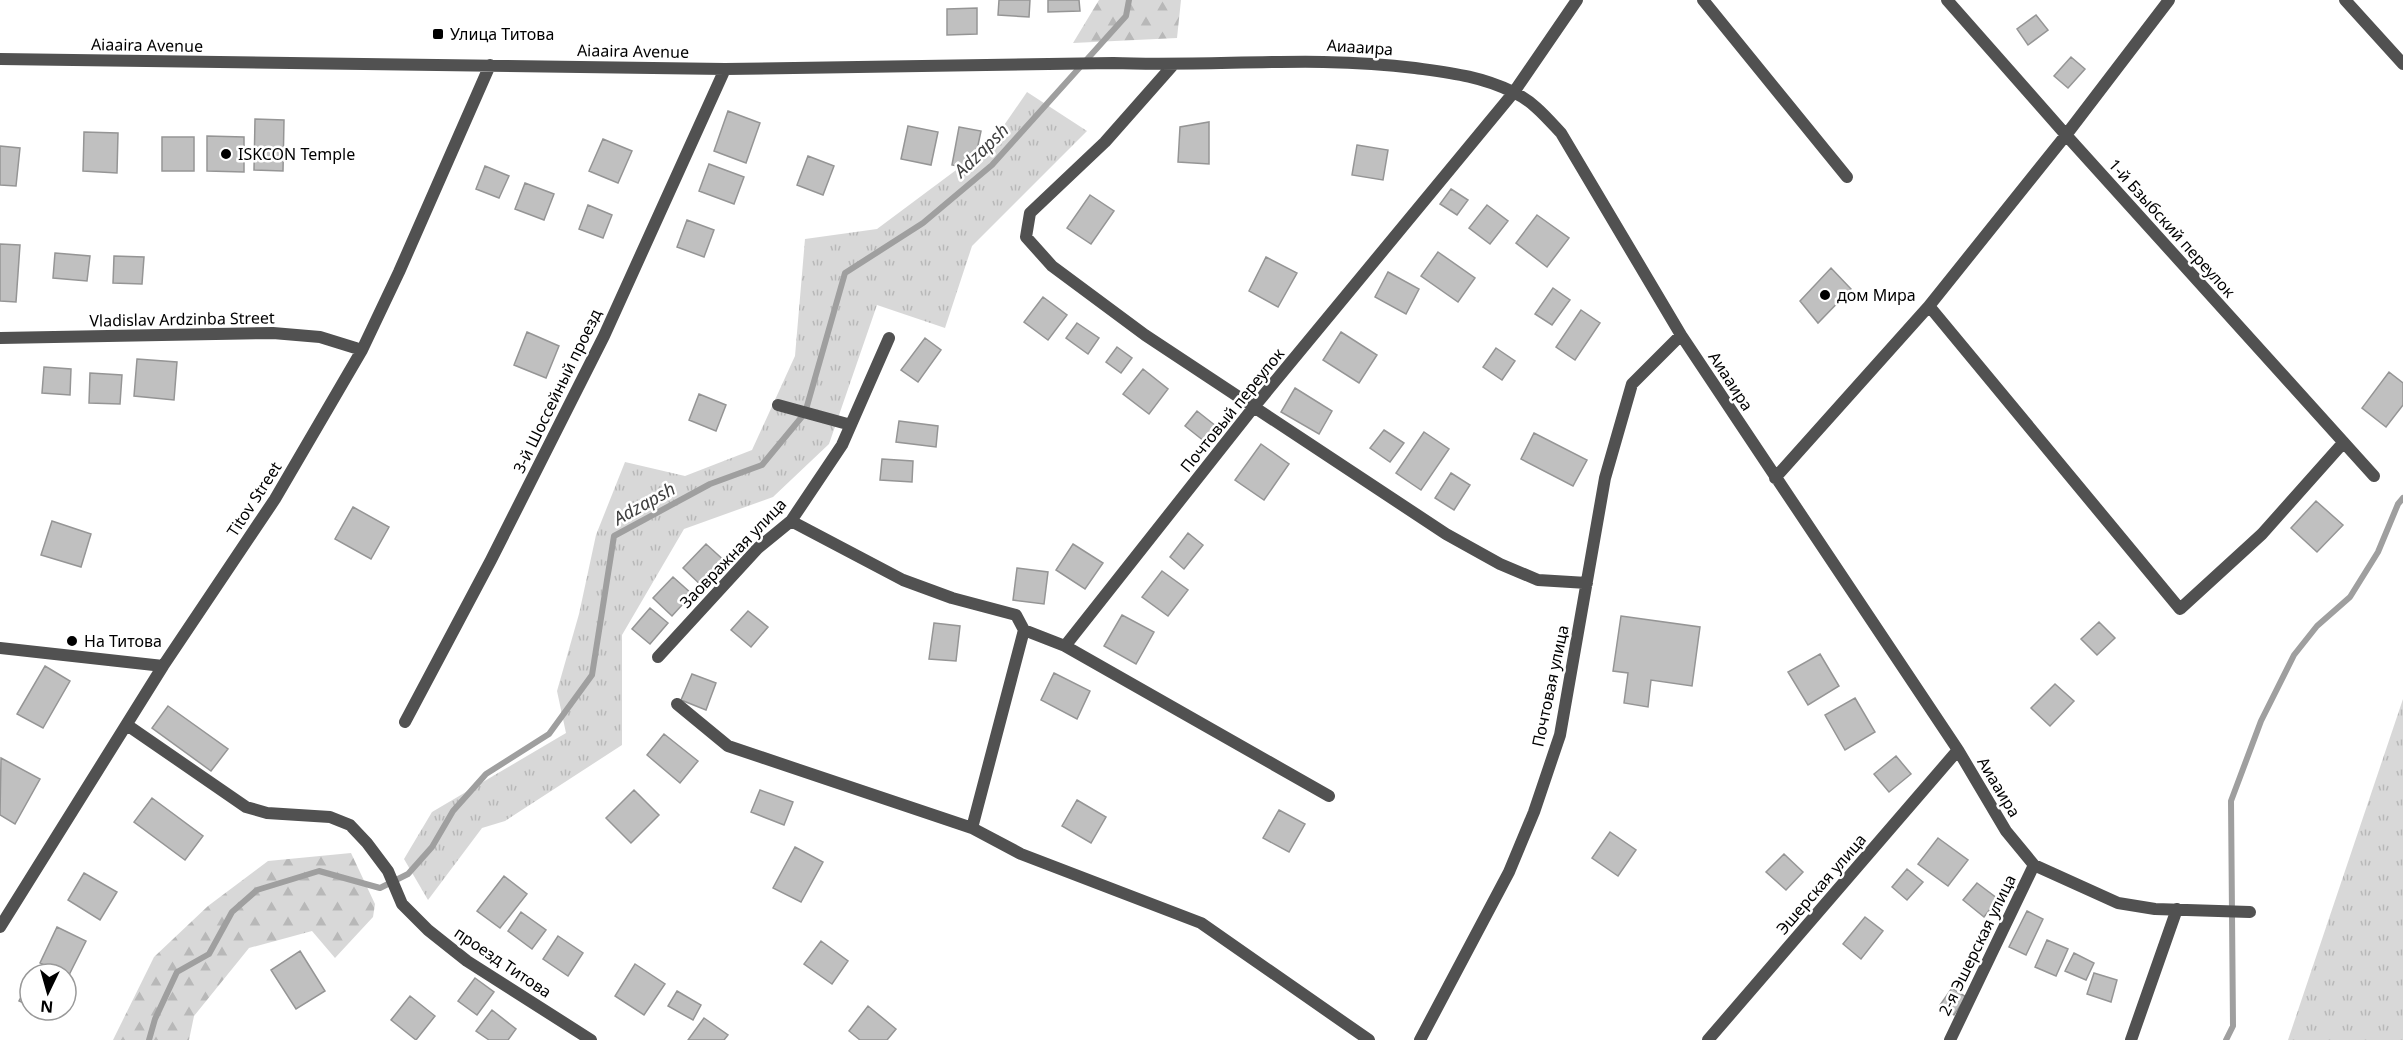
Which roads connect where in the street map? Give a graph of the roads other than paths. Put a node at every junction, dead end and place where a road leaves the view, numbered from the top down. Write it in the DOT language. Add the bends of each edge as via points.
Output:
graph roads {
  1 [pos="1577,0"];
  2 [pos="1703,0"];
  3 [pos="1947,0"];
  4 [pos="2169,0"];
  5 [pos="2345,0"];
  6 [pos="0,59"];
  7 [pos="1113,63"];
  8 [pos="2403,64"];
  9 [pos="490,65"];
  10 [pos="1173,65"];
  11 [pos="725,69"];
  12 [pos="1514,92"];
  13 [pos="2066,135"];
  14 [pos="1847,177"];
  15 [pos="1929,306"];
  16 [pos="1681,335"];
  17 [pos="0,338"];
  18 [pos="889,338"];
  19 [pos="362,350"];
  20 [pos="778,405"];
  21 [pos="1253,408"];
  22 [pos="851,425"];
  23 [pos="2343,443"];
  24 [pos="2374,476"];
  25 [pos="1775,478"];
  26 [pos="790,521"];
  27 [pos="1587,583"];
  28 [pos="1024,630"];
  29 [pos="1065,646"];
  30 [pos="0,648"];
  31 [pos="658,657"];
  32 [pos="163,666"];
  33 [pos="677,704"];
  34 [pos="405,722"];
  35 [pos="127,725"];
  36 [pos="1958,750"];
  37 [pos="1329,796"];
  38 [pos="972,828"];
  39 [pos="2034,865"];
  40 [pos="2177,909"];
  41 [pos="2250,912"];
  42 [pos="0,927"];
  43 [pos="591,1040"];
  44 [pos="1369,1040"];
  45 [pos="1420,1040"];
  46 [pos="1708,1040"];
  47 [pos="1950,1040"];
  48 [pos="2131,1040"];
  1 -- 12 [label="street, Почтовый переулок"];
  2 -- 14 [label="street"];
  3 -- 13 [label="street, 1-й Бзыбский переулок"];
  4 -- 13 [label="street"];
  5 -- 8 [label="street"];
  6 -- 9 [label="street, Aiaaira Avenue"];
  7 -- 10 [label="street, Аиааира"];
  7 -- 11 [label="street, Aiaaira Avenue"];
  9 -- 11 [label="street, Aiaaira Avenue"];
  9 -- 19 [label="street, Titov Street"];
  10 -- 12 [label="street, Аиааира" via="1317,60 1396,66 1470,75"];
  10 -- 21 [label="street" via="1105,142 1030,213 1026,237 1052,266"];
  11 -- 34 [label="street, 3-й Шоссейный проезд" via="604,336"];
  12 -- 16 [label="street, Аиааира" via="1539,109 1561,134"];
  12 -- 21 [label="street, Почтовый переулок"];
  13 -- 15 [label="street"];
  13 -- 23 [label="street, 1-й Бзыбский переулок"];
  15 -- 23 [label="street" via="2181,609 2262,534"];
  15 -- 25 [label="street"];
  16 -- 25 [label="street, Аиааира"];
  16 -- 27 [label="street, Почтовая улица" via="1632,384 1605,478"];
  17 -- 19 [label="street, Vladislav Ardzinba Street" via="273,333 320,338"];
  18 -- 22 [label="street, Заовражная улица"];
  19 -- 32 [label="street, Titov Street" via="275,499"];
  20 -- 22 [label="street"];
  21 -- 27 [label="street" via="1446,534 1500,564 1538,580"];
  21 -- 29 [label="street, Почтовый переулок"];
  22 -- 26 [label="street, Заовражная улица" via="842,445"];
  23 -- 24 [label="street, 1-й Бзыбский переулок"];
  25 -- 36 [label="street, Аиааира"];
  26 -- 28 [label="street" via="903,580 1016,615"];
  26 -- 31 [label="street, Заовражная улица" via="758,548"];
  27 -- 45 [label="street, Почтовая улица" via="1560,735 1534,812 1509,872"];
  28 -- 29 [label="street"];
  28 -- 38 [label="street"];
  29 -- 37 [label="street"];
  30 -- 32 [label="street"];
  32 -- 35 [label="street, Titov Street"];
  33 -- 38 [label="street" via="728,746"];
  35 -- 42 [label="street, Titov Street"];
  35 -- 43 [label="street, проезд Титова" via="246,807 267,813 330,817 350,825 388,871 402,904 428,930 467,960"];
  36 -- 39 [label="street, Аиааира" via="2006,831"];
  36 -- 46 [label="street, Эшерская улица"];
  38 -- 44 [label="street" via="1021,854 1201,923"];
  39 -- 40 [label="street, Аиааира" via="2118,903"];
  39 -- 47 [label="street, 2-я Эшерская улица"];
  40 -- 41 [label="street, Аиааира"];
  40 -- 48 [label="street"];
}
